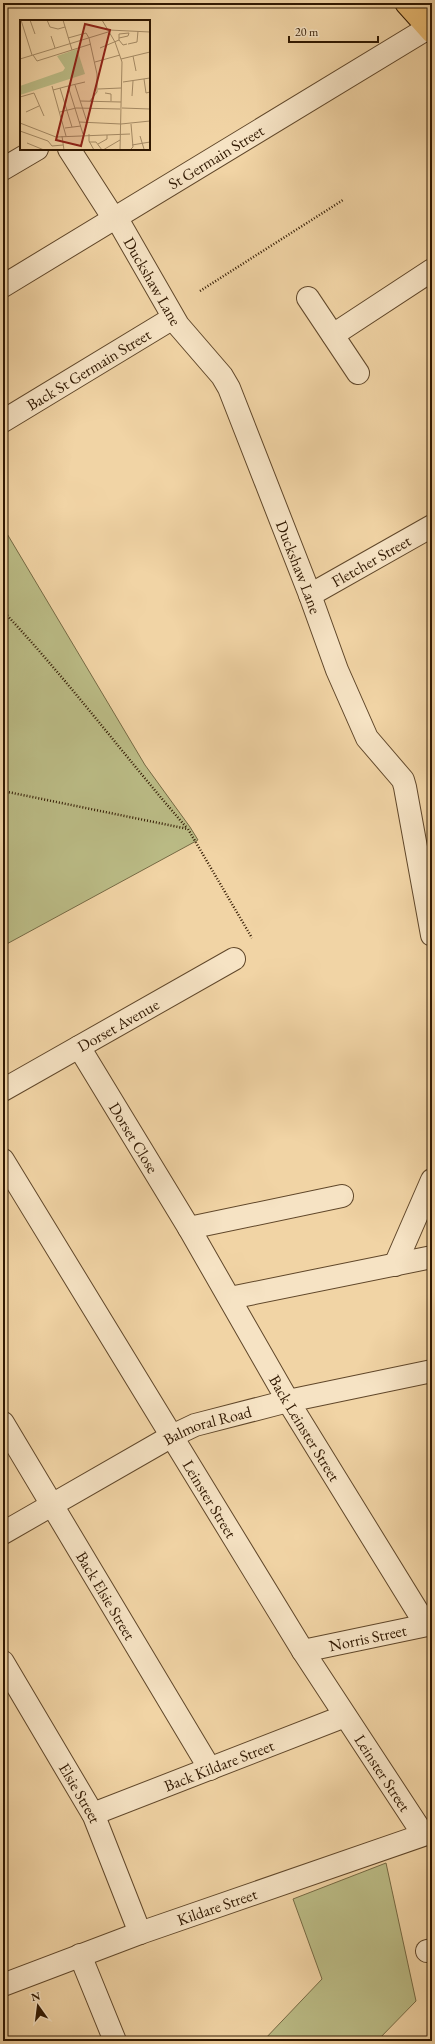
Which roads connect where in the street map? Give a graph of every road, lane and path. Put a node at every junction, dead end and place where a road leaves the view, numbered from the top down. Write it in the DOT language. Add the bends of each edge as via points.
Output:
graph roads {
  1 [pos="423,17"];
  2 [pos="35,150"];
  3 [pos="70,150"];
  4 [pos="3,169"];
  5 [pos="343,200"];
  6 [pos="115,218"];
  7 [pos="432,270"];
  8 [pos="3,286"];
  9 [pos="200,292"];
  10 [pos="308,298"];
  11 [pos="173,318"];
  12 [pos="333,335"];
  13 [pos="358,373"];
  14 [pos="3,421"];
  15 [pos="432,526"];
  16 [pos="310,595"];
  17 [pos="3,610"];
  18 [pos="3,791"];
  19 [pos="188,829"];
  20 [pos="432,935"];
  21 [pos="234,959"];
  22 [pos="79,1047"];
  23 [pos="3,1090"];
  24 [pos="3,1160"];
  25 [pos="432,1180"];
  26 [pos="342,1196"];
  27 [pos="189,1228"];
  28 [pos="432,1257"];
  29 [pos="395,1265"];
  30 [pos="230,1298"];
  31 [pos="432,1371"];
  32 [pos="288,1401"];
  33 [pos="3,1423"];
  34 [pos="172,1436"];
  35 [pos="52,1505"];
  36 [pos="3,1533"];
  37 [pos="429,1624"];
  38 [pos="303,1650"];
  39 [pos="3,1662"];
  40 [pos="345,1716"];
  41 [pos="210,1769"];
  42 [pos="93,1814"];
  43 [pos="427,1833"];
  44 [pos="140,1932"];
  45 [pos="80,1956"];
  46 [pos="3,1985"];
  47 [pos="115,2041"];
  1 -- 6 [label="street, St Germain Street"];
  2 -- 4 [label="street"];
  3 -- 6 [label="street, Duckshaw Lane"];
  5 -- 9 [label="path"];
  6 -- 8 [label="street, St Germain Street"];
  6 -- 11 [label="street, Duckshaw Lane"];
  7 -- 12 [label="street"];
  10 -- 12 [label="street"];
  11 -- 14 [label="street, Back St Germain Street"];
  11 -- 16 [label="street, Duckshaw Lane" via="222,376 229,388"];
  12 -- 13 [label="street"];
  15 -- 16 [label="street, Fletcher Street"];
  16 -- 20 [label="street, Duckshaw Lane" via="337,670 367,738 405,787"];
  17 -- 19 [label="path"];
  18 -- 19 [label="path"];
  19 -- 21 [label="path" via="256,946"];
  21 -- 22 [label="street, Dorset Avenue"];
  22 -- 23 [label="street, Dorset Avenue"];
  22 -- 27 [label="street, Dorset Close"];
  24 -- 34 [label="street, Leinster Street"];
  25 -- 29 [label="street"];
  26 -- 27 [label="street"];
  27 -- 30 [label="street, Back Leinster Street"];
  28 -- 29 [label="street"];
  29 -- 30 [label="street"];
  30 -- 32 [label="street, Back Leinster Street"];
  31 -- 32 [label="street, Balmoral Road"];
  32 -- 34 [label="street, Balmoral Road" via="195,1425"];
  32 -- 37 [label="street, Back Leinster Street"];
  33 -- 35 [label="street, Back Elsie Street"];
  34 -- 35 [label="street, Balmoral Road"];
  34 -- 38 [label="street, Leinster Street"];
  35 -- 36 [label="street, Balmoral Road"];
  35 -- 41 [label="street, Back Elsie Street"];
  37 -- 38 [label="street, Norris Street"];
  38 -- 40 [label="street, Leinster Street"];
  39 -- 42 [label="street, Elsie Street"];
  40 -- 41 [label="street, Back Kildare Street"];
  40 -- 43 [label="street, Leinster Street"];
  41 -- 42 [label="street, Back Kildare Street"];
  42 -- 44 [label="street, Elsie Street"];
  43 -- 44 [label="street, Kildare Street"];
  44 -- 45 [label="street, Kildare Street"];
  45 -- 46 [label="street, Kildare Street"];
  45 -- 47 [label="street"];
}
